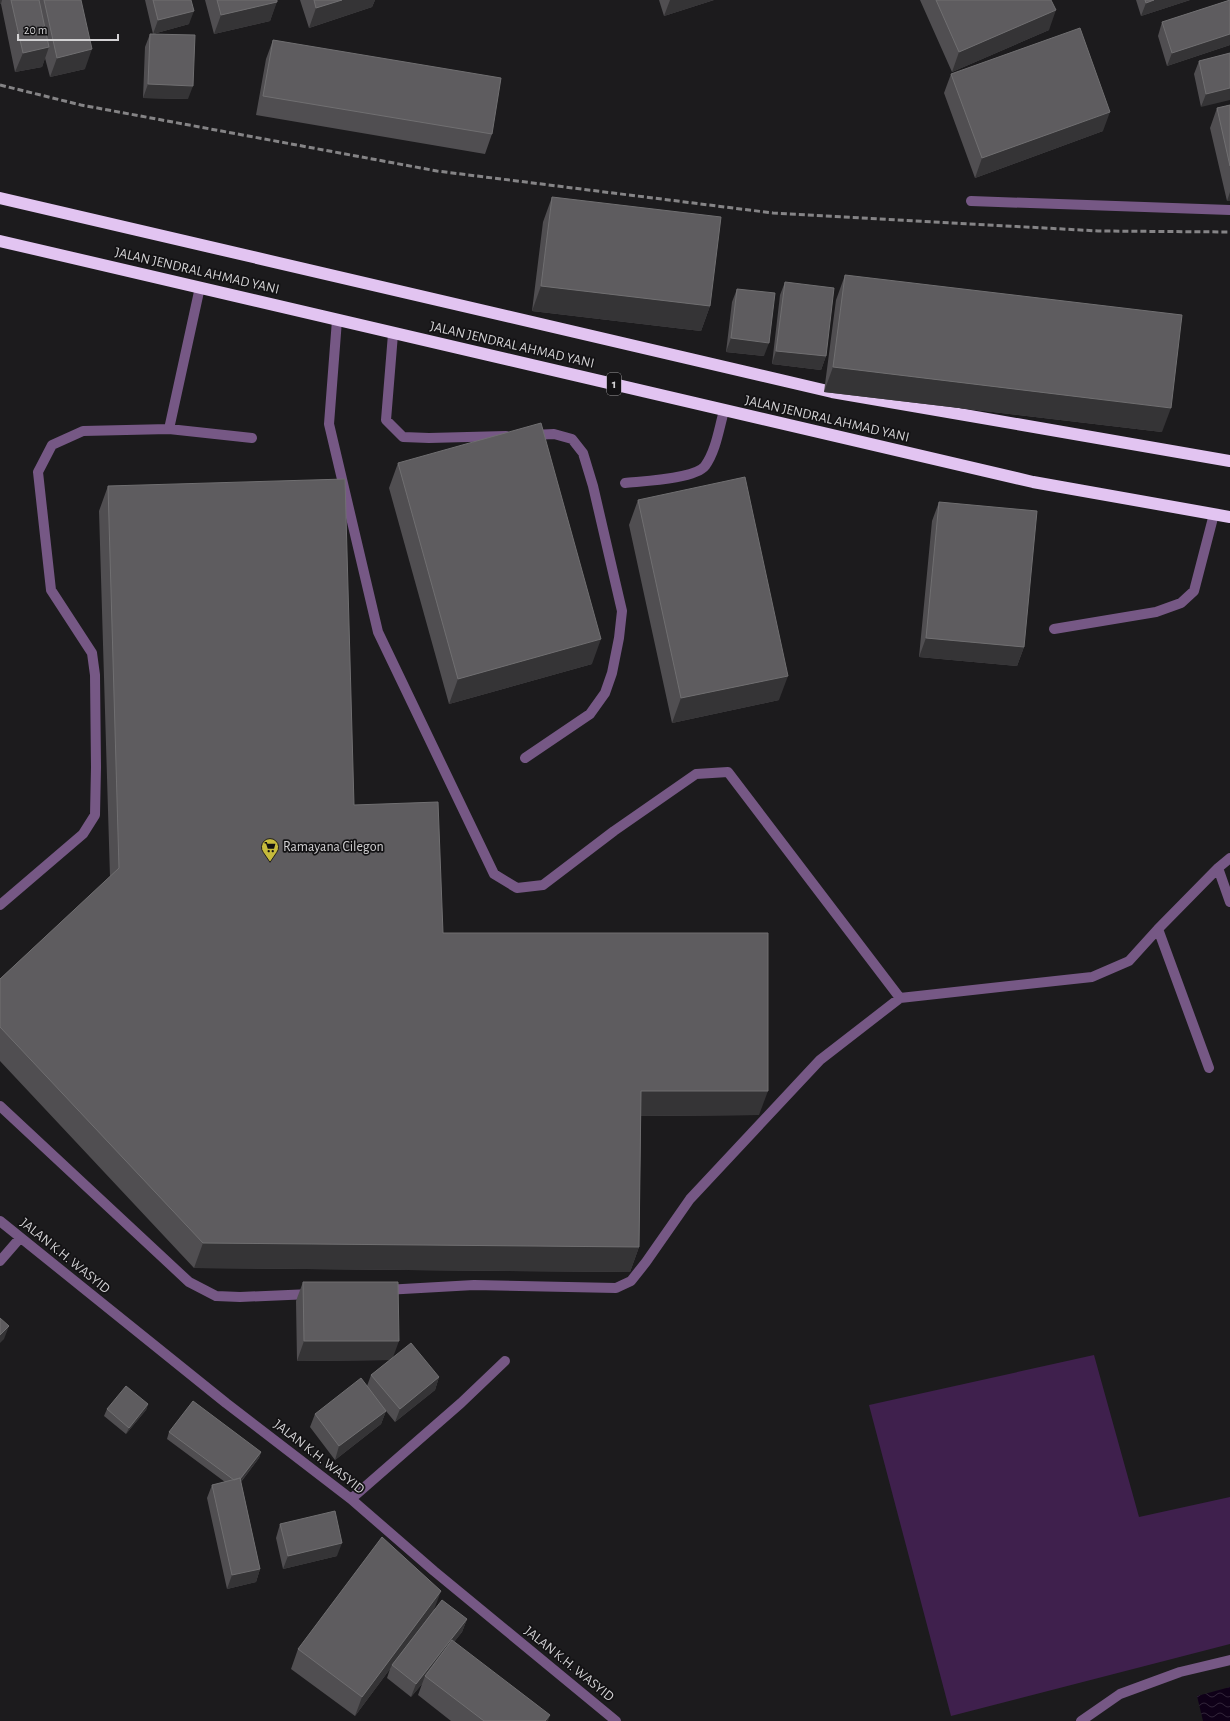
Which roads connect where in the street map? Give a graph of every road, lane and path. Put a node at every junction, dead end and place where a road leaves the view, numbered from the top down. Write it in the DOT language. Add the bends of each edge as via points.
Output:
graph roads {
  1 [pos="0,198"];
  2 [pos="971,201"];
  3 [pos="1230,210"];
  4 [pos="0,241"];
  5 [pos="200,287"];
  6 [pos="337,320"];
  7 [pos="392,334"];
  8 [pos="724,411"];
  9 [pos="168,429"];
  10 [pos="252,438"];
  11 [pos="1230,461"];
  12 [pos="625,483"];
  13 [pos="1214,514"];
  14 [pos="1230,517"];
  15 [pos="1054,629"];
  16 [pos="525,758"];
  17 [pos="1230,858"];
  18 [pos="1218,868"];
  19 [pos="1230,902"];
  20 [pos="0,906"];
  21 [pos="1158,929"];
  22 [pos="900,998"];
  23 [pos="1209,1068"];
  24 [pos="0,1106"];
  25 [pos="0,1221"];
  26 [pos="20,1238"];
  27 [pos="0,1261"];
  28 [pos="372,1290"];
  29 [pos="318,1293"];
  30 [pos="505,1361"];
  31 [pos="351,1499"];
  32 [pos="1230,1660"];
  33 [pos="616,1721"];
  34 [pos="1081,1721"];
  1 -- 11 [label="highway, JALAN JENDRAL AHMAD YANI" via="832,392"];
  2 -- 3 [label="street"];
  4 -- 5 [label="highway, JALAN JENDRAL AHMAD YANI / 1"];
  5 -- 6 [label="highway, JALAN JENDRAL AHMAD YANI / 1"];
  5 -- 9 [label="street"];
  6 -- 7 [label="highway, JALAN JENDRAL AHMAD YANI / 1"];
  6 -- 22 [label="street" via="329,424 378,632 494,874 517,888 543,885 614,831 696,774 728,772"];
  7 -- 8 [label="highway, JALAN JENDRAL AHMAD YANI / 1"];
  7 -- 16 [label="street" via="386,420 403,437 554,434 572,439 583,452 622,611 619,638 605,693 590,714"];
  8 -- 12 [label="street" via="712,455 704,467 688,476"];
  8 -- 13 [label="highway, JALAN JENDRAL AHMAD YANI / 1" via="1033,482"];
  9 -- 10 [label="street"];
  9 -- 20 [label="street" via="84,431 52,445 38,472 51,590 92,652 95,675 94,815 83,834"];
  13 -- 14 [label="highway, JALAN JENDRAL AHMAD YANI / 1"];
  13 -- 15 [label="street" via="1194,591 1181,602 1156,612"];
  17 -- 18 [label="street"];
  18 -- 19 [label="street"];
  18 -- 21 [label="street"];
  21 -- 22 [label="street" via="1129,961 1092,977"];
  21 -- 23 [label="street"];
  22 -- 28 [label="street" via="820,1060 690,1199 631,1281 616,1288 474,1285"];
  24 -- 29 [label="street" via="189,1282 216,1296 240,1298"];
  25 -- 26 [label="street, JALAN K.H. WASYID"];
  26 -- 27 [label="street"];
  26 -- 31 [label="street, JALAN K.H. WASYID" via="226,1403"];
  30 -- 31 [label="street"];
  31 -- 33 [label="street, JALAN K.H. WASYID"];
  32 -- 34 [label="street" via="1180,1672 1120,1694"];
}
